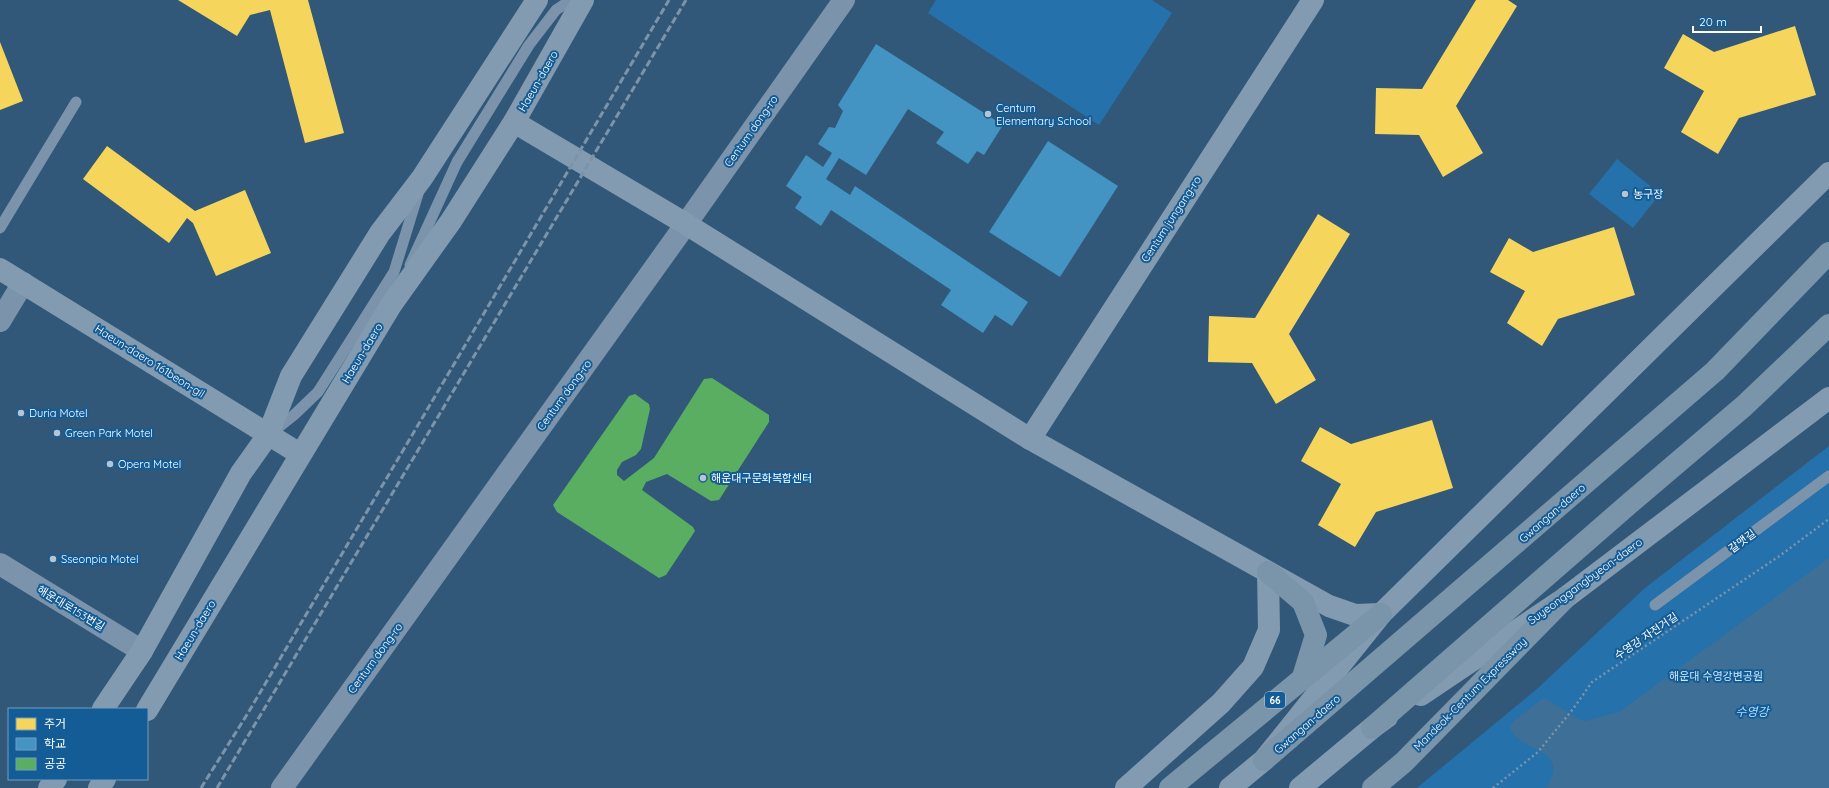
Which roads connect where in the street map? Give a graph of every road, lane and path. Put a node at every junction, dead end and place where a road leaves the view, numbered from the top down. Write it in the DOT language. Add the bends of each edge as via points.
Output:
graph roads {
  1 [pos="537,0"];
  2 [pos="571,0"];
  3 [pos="584,0"];
  4 [pos="844,0"];
  5 [pos="1314,0"];
  6 [pos="76,102"];
  7 [pos="514,122"];
  8 [pos="1829,173"];
  9 [pos="422,178"];
  10 [pos="686,224"];
  11 [pos="0,228"];
  12 [pos="1829,253"];
  13 [pos="0,269"];
  14 [pos="23,283"];
  15 [pos="391,305"];
  16 [pos="0,321"];
  17 [pos="1829,325"];
  18 [pos="1829,398"];
  19 [pos="268,435"];
  20 [pos="1030,439"];
  21 [pos="300,454"];
  22 [pos="1829,476"];
  23 [pos="1829,519"];
  24 [pos="0,564"];
  25 [pos="1268,572"];
  26 [pos="1565,598"];
  27 [pos="1655,605"];
  28 [pos="1381,614"];
  29 [pos="142,651"];
  30 [pos="1303,677"];
  31 [pos="104,708"];
  32 [pos="148,708"];
  33 [pos="1372,728"];
  34 [pos="1264,760"];
  35 [pos="55,780"];
  36 [pos="49,788"];
  37 [pos="282,788"];
  38 [pos="1126,788"];
  39 [pos="1170,788"];
  40 [pos="1230,788"];
  41 [pos="1300,788"];
  42 [pos="1373,788"];
  43 [pos="1493,788"];
  1 -- 9 [label="main road"];
  2 -- 15 [label="lane" via="556,10 528,45 457,162"];
  3 -- 7 [label="main road, Haeun-daero"];
  4 -- 10 [label="street, Centum dong-ro"];
  5 -- 20 [label="main road, Centum jungang-ro"];
  6 -- 11 [label="lane"];
  7 -- 10 [label="main road"];
  7 -- 15 [label="main road, Haeun-daero" via="451,221"];
  8 -- 28 [label="main road"];
  9 -- 19 [label="main road" via="380,233 291,376"];
  9 -- 19 [label="lane" via="394,272 318,392"];
  10 -- 20 [label="main road"];
  10 -- 37 [label="street, Centum dong-ro"];
  12 -- 34 [label="highway, Gwangan-daero" via="1715,371"];
  13 -- 14 [label="main road, Haeun-daero 161beon-gil"];
  14 -- 16 [label="street"];
  14 -- 19 [label="main road, Haeun-daero 161beon-gil"];
  15 -- 21 [label="main road, Haeun-daero"];
  17 -- 33 [label="highway" via="1744,406"];
  18 -- 26 [label="main road, Suyeonggangbyeon-daero"];
  19 -- 21 [label="main road, Haeun-daero 161beon-gil"];
  19 -- 29 [label="main road" via="241,473"];
  20 -- 25 [label="main road"];
  21 -- 32 [label="main road, Haeun-daero"];
  22 -- 27 [label="lane, 갈맷길"];
  23 -- 43 [label="path, 수영강 자전거길" via="1778,557 1592,682 1538,752"];
  24 -- 29 [label="street, 해운대로153번길"];
  25 -- 28 [label="main road" via="1329,606 1355,615"];
  25 -- 30 [label="highway" via="1303,602 1316,635"];
  25 -- 38 [label="main road" via="1269,630 1253,667 1221,703"];
  26 -- 33 [label="main road, Suyeonggangbyeon-daero"];
  26 -- 42 [label="highway, Mandeok-Centum Expressway" via="1404,762"];
  28 -- 30 [label="highway, 66"];
  28 -- 34 [label="main road"];
  29 -- 31 [label="main road"];
  30 -- 39 [label="highway, 66"];
  33 -- 41 [label="main road, Suyeonggangbyeon-daero"];
  34 -- 40 [label="main road"];
  35 -- 36 [label="main road"];
}
